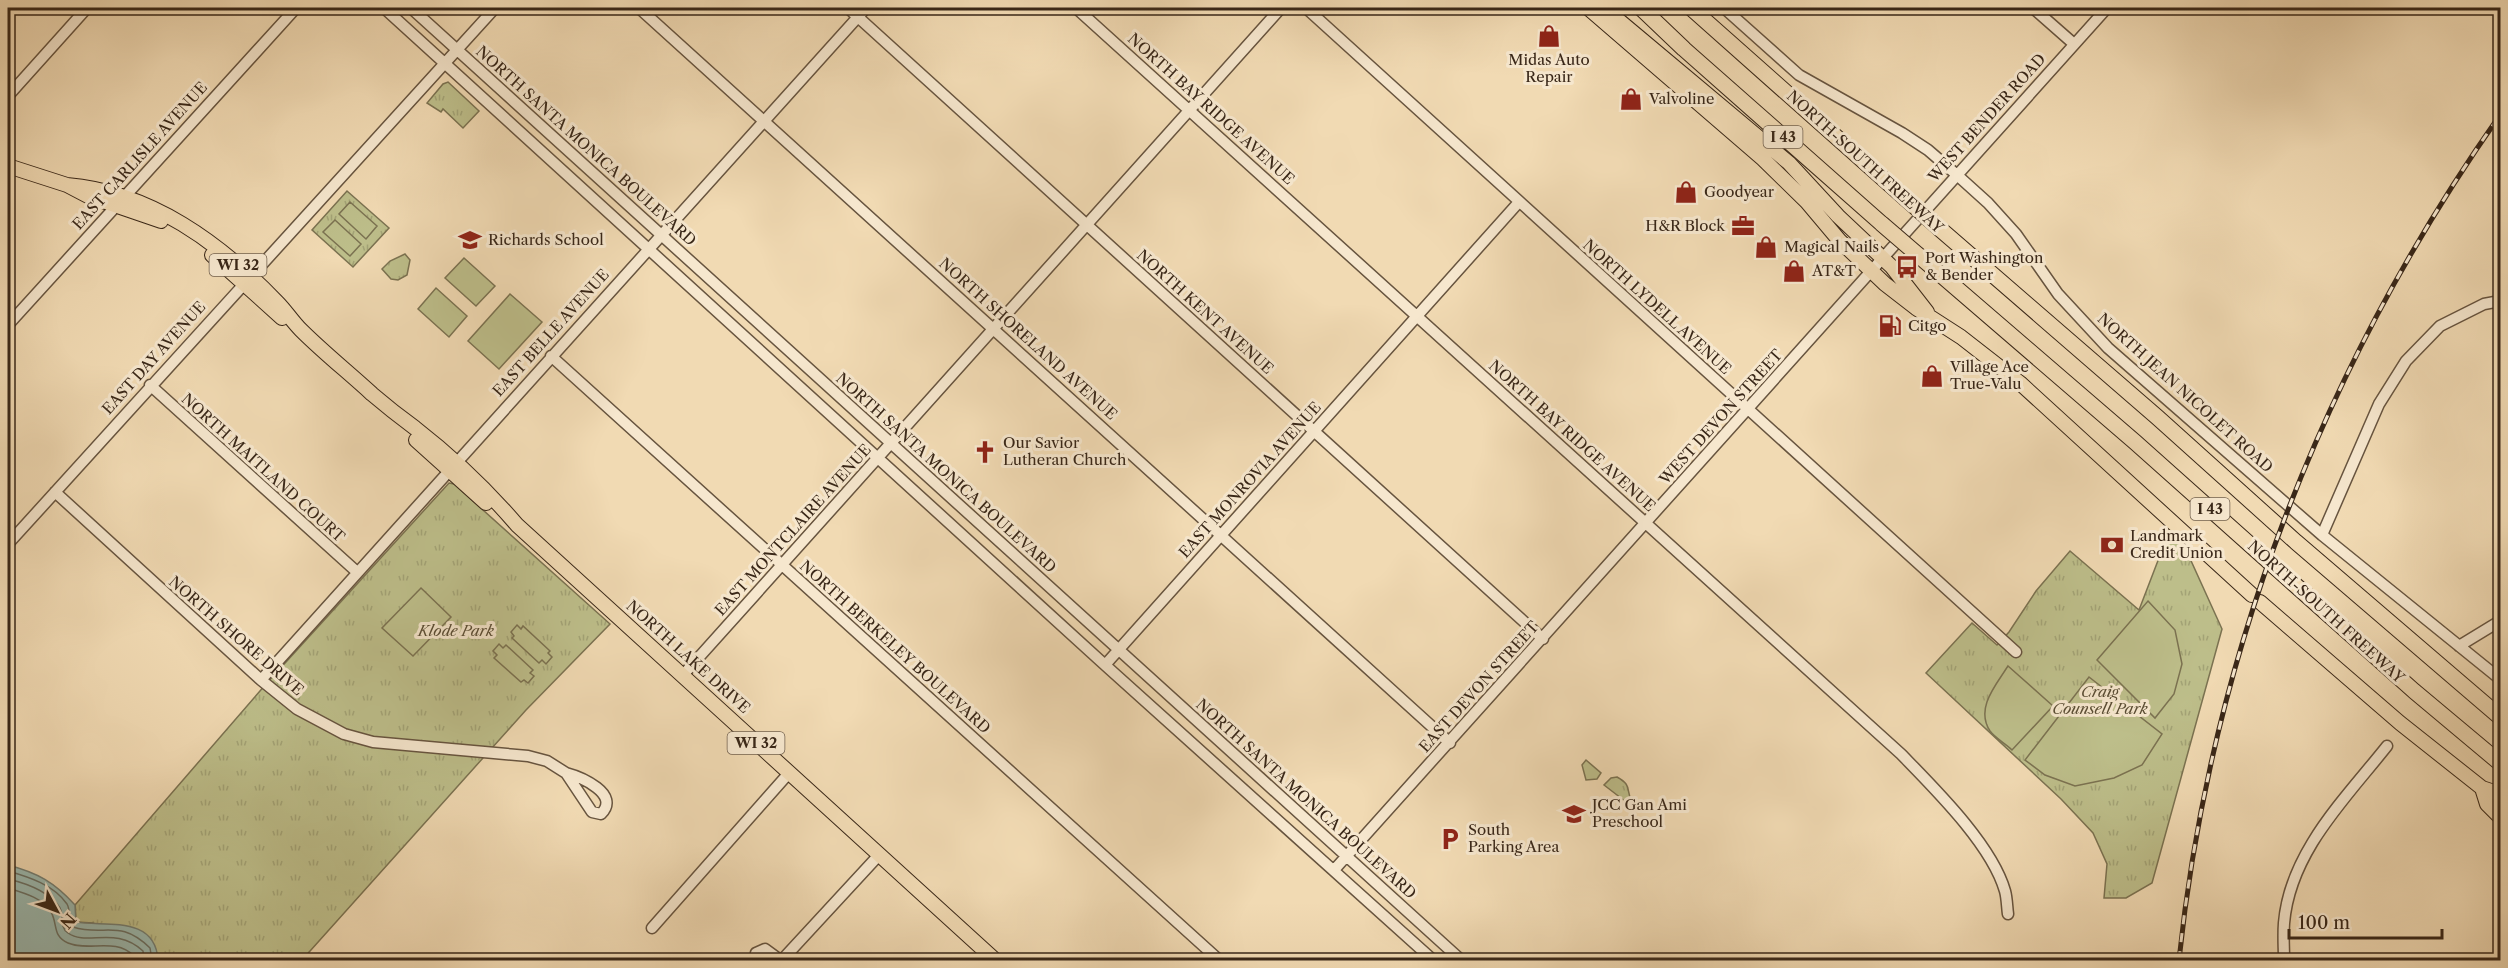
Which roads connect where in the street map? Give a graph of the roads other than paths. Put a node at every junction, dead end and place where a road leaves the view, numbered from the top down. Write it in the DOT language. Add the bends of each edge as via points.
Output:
graph roads {
  1 [pos="296,8"];
  2 [pos="384,8"];
  3 [pos="411,8"];
  4 [pos="495,8"];
  5 [pos="639,8"];
  6 [pos="848,8"];
  7 [pos="866,8"];
  8 [pos="1076,8"];
  9 [pos="1281,8"];
  10 [pos="1306,8"];
  11 [pos="1588,8"];
  12 [pos="1604,8"];
  13 [pos="1641,8"];
  14 [pos="1691,8"];
  15 [pos="1724,8"];
  16 [pos="2032,8"];
  17 [pos="2107,8"];
  18 [pos="83,9"];
  19 [pos="858,16"];
  20 [pos="2074,44"];
  21 [pos="457,50"];
  22 [pos="446,63"];
  23 [pos="8,96"];
  24 [pos="1189,110"];
  25 [pos="764,121"];
  26 [pos="8,166"];
  27 [pos="1957,175"];
  28 [pos="119,201"];
  29 [pos="1520,202"];
  30 [pos="1087,225"];
  31 [pos="660,234"];
  32 [pos="648,248"];
  33 [pos="1882,258"];
  34 [pos="1871,269"];
  35 [pos="246,279"];
  36 [pos="2500,301"];
  37 [pos="1418,315"];
  38 [pos="1930,316"];
  39 [pos="8,325"];
  40 [pos="994,328"];
  41 [pos="1818,330"];
  42 [pos="551,356"];
  43 [pos="150,385"];
  44 [pos="1747,409"];
  45 [pos="1313,432"];
  46 [pos="890,444"];
  47 [pos="879,456"];
  48 [pos="452,466"];
  49 [pos="55,492"];
  50 [pos="1646,523"];
  51 [pos="1221,535"];
  52 [pos="2322,535"];
  53 [pos="8,544"];
  54 [pos="781,565"];
  55 [pos="357,572"];
  56 [pos="2500,621"];
  57 [pos="1543,639"];
  58 [pos="2459,646"];
  59 [pos="1119,649"];
  60 [pos="2016,652"];
  61 [pos="1105,665"];
  62 [pos="683,675"];
  63 [pos="2500,678"];
  64 [pos="261,680"];
  65 [pos="2500,717"];
  66 [pos="1450,742"];
  67 [pos="2387,746"];
  68 [pos="2500,763"];
  69 [pos="566,773"];
  70 [pos="789,773"];
  71 [pos="2482,788"];
  72 [pos="2500,794"];
  73 [pos="2500,817"];
  74 [pos="879,855"];
  75 [pos="1347,857"];
  76 [pos="1334,870"];
  77 [pos="2008,914"];
  78 [pos="652,928"];
  79 [pos="755,960"];
  80 [pos="781,960"];
  81 [pos="995,960"];
  82 [pos="1219,960"];
  83 [pos="1433,960"];
  84 [pos="1461,960"];
  85 [pos="2284,960"];
  1 -- 28 [label="street, EAST CARLISLE AVENUE"];
  2 -- 22 [label="street"];
  3 -- 21 [label="street, NORTH SANTA MONICA BOULEVARD"];
  4 -- 21 [label="street, EAST DAY AVENUE"];
  5 -- 25 [label="street, NORTH SHORELAND AVENUE"];
  6 -- 19 [label="street, NORTH KENT AVENUE"];
  7 -- 19 [label="street, EAST BELLE AVENUE"];
  8 -- 24 [label="street, NORTH BAY RIDGE AVENUE"];
  9 -- 24 [label="street, EAST MONTCLAIRE AVENUE"];
  10 -- 29 [label="street, NORTH LYDELL AVENUE"];
  11 -- 34 [label="main road" via="1769,164"];
  12 -- 33 [label="main road" via="1789,163"];
  13 -- 68 [label="highway, NORTH-SOUTH FREEWAY / I 43, bridge" via="1882,224"];
  14 -- 65 [label="highway, NORTH-SOUTH FREEWAY / I 43, bridge"];
  15 -- 27 [label="street, NORTH JEAN NICOLET ROAD" via="1799,75 1902,133"];
  16 -- 20 [label="street"];
  17 -- 20 [label="street, WEST BENDER ROAD"];
  18 -- 23 [label="street"];
  19 -- 25 [label="street, EAST BELLE AVENUE"];
  19 -- 30 [label="street, NORTH KENT AVENUE"];
  20 -- 27 [label="street, WEST BENDER ROAD"];
  21 -- 22 [label="street, EAST DAY AVENUE"];
  21 -- 31 [label="street, NORTH SANTA MONICA BOULEVARD"];
  22 -- 32 [label="street"];
  22 -- 35 [label="street, EAST DAY AVENUE"];
  24 -- 30 [label="street, EAST MONTCLAIRE AVENUE"];
  24 -- 37 [label="street, NORTH BAY RIDGE AVENUE"];
  25 -- 31 [label="street, EAST BELLE AVENUE"];
  25 -- 40 [label="street, NORTH SHORELAND AVENUE"];
  26 -- 28 [label="main road, NORTH LAKE DRIVE / WI 32" via="88,195"];
  27 -- 33 [label="street, WEST BENDER ROAD"];
  27 -- 52 [label="street, NORTH JEAN NICOLET ROAD" via="2016,234 2058,294 2108,348"];
  28 -- 35 [label="main road, NORTH LAKE DRIVE / WI 32" via="181,232"];
  28 -- 39 [label="street, EAST CARLISLE AVENUE"];
  29 -- 37 [label="street, EAST MONROVIA AVENUE"];
  29 -- 44 [label="street, NORTH LYDELL AVENUE"];
  30 -- 40 [label="street, EAST MONTCLAIRE AVENUE"];
  30 -- 45 [label="street, NORTH KENT AVENUE"];
  31 -- 32 [label="street, EAST BELLE AVENUE"];
  31 -- 46 [label="street, NORTH SANTA MONICA BOULEVARD"];
  32 -- 42 [label="street, EAST BELLE AVENUE"];
  32 -- 47 [label="street"];
  33 -- 34 [label="street, WEST BENDER ROAD"];
  33 -- 38 [label="main road"];
  34 -- 38 [label="main road" via="1897,295"];
  34 -- 41 [label="street, WEST BENDER ROAD"];
  35 -- 43 [label="street, EAST DAY AVENUE"];
  35 -- 48 [label="main road, NORTH LAKE DRIVE / WI 32" via="415,428"];
  36 -- 52 [label="street" via="2484,304 2440,326 2406,361 2379,404"];
  37 -- 45 [label="street, EAST MONROVIA AVENUE"];
  37 -- 50 [label="street, NORTH BAY RIDGE AVENUE"];
  38 -- 71 [label="main road" via="2052,411 2256,599"];
  40 -- 46 [label="street, EAST MONTCLAIRE AVENUE"];
  40 -- 51 [label="street, NORTH SHORELAND AVENUE"];
  41 -- 44 [label="street, WEST DEVON STREET"];
  42 -- 48 [label="street, EAST BELLE AVENUE"];
  42 -- 54 [label="street, NORTH BERKELEY BOULEVARD"];
  43 -- 49 [label="street, EAST DAY AVENUE"];
  43 -- 55 [label="street, NORTH MAITLAND COURT"];
  44 -- 50 [label="street, WEST DEVON STREET"];
  44 -- 60 [label="street, NORTH LYDELL AVENUE"];
  45 -- 51 [label="street, EAST MONROVIA AVENUE"];
  45 -- 57 [label="street, NORTH KENT AVENUE"];
  46 -- 47 [label="street, EAST MONTCLAIRE AVENUE"];
  46 -- 59 [label="street, NORTH SANTA MONICA BOULEVARD"];
  47 -- 54 [label="street, EAST MONTCLAIRE AVENUE"];
  47 -- 61 [label="street"];
  48 -- 55 [label="street, EAST BELLE AVENUE"];
  48 -- 62 [label="main road, NORTH LAKE DRIVE / WI 32"];
  49 -- 53 [label="street, EAST DAY AVENUE"];
  49 -- 64 [label="street, NORTH SHORE DRIVE"];
  50 -- 57 [label="street, EAST DEVON STREET"];
  50 -- 77 [label="street, NORTH BAY RIDGE AVENUE" via="1901,754 1939,794 1993,866 2005,891"];
  51 -- 59 [label="street, EAST MONROVIA AVENUE"];
  51 -- 66 [label="street, NORTH SHORELAND AVENUE"];
  52 -- 58 [label="street, NORTH JEAN NICOLET ROAD"];
  54 -- 62 [label="street, EAST MONTCLAIRE AVENUE"];
  54 -- 82 [label="street, NORTH BERKELEY BOULEVARD"];
  55 -- 64 [label="street, EAST BELLE AVENUE"];
  56 -- 58 [label="street"];
  57 -- 66 [label="street, EAST DEVON STREET"];
  58 -- 63 [label="street, NORTH JEAN NICOLET ROAD"];
  59 -- 61 [label="street, EAST MONROVIA AVENUE"];
  59 -- 75 [label="street, NORTH SANTA MONICA BOULEVARD"];
  61 -- 76 [label="street"];
  62 -- 70 [label="main road, NORTH LAKE DRIVE / WI 32"];
  64 -- 69 [label="street, NORTH SHORE DRIVE" via="297,709 344,734 404,746 528,756 547,761"];
  66 -- 75 [label="street, EAST DEVON STREET"];
  67 -- 85 [label="street" via="2312,841 2294,879 2284,922"];
  70 -- 74 [label="main road, NORTH LAKE DRIVE / WI 32"];
  70 -- 78 [label="street"];
  71 -- 72 [label="main road"];
  71 -- 73 [label="main road" via="2487,804"];
  74 -- 80 [label="street"];
  74 -- 81 [label="main road, NORTH LAKE DRIVE / WI 32"];
  75 -- 76 [label="street, EAST DEVON STREET"];
  75 -- 84 [label="street, NORTH SANTA MONICA BOULEVARD"];
  76 -- 83 [label="street"];
  79 -- 80 [label="street" via="756,953 765,949"];
}
